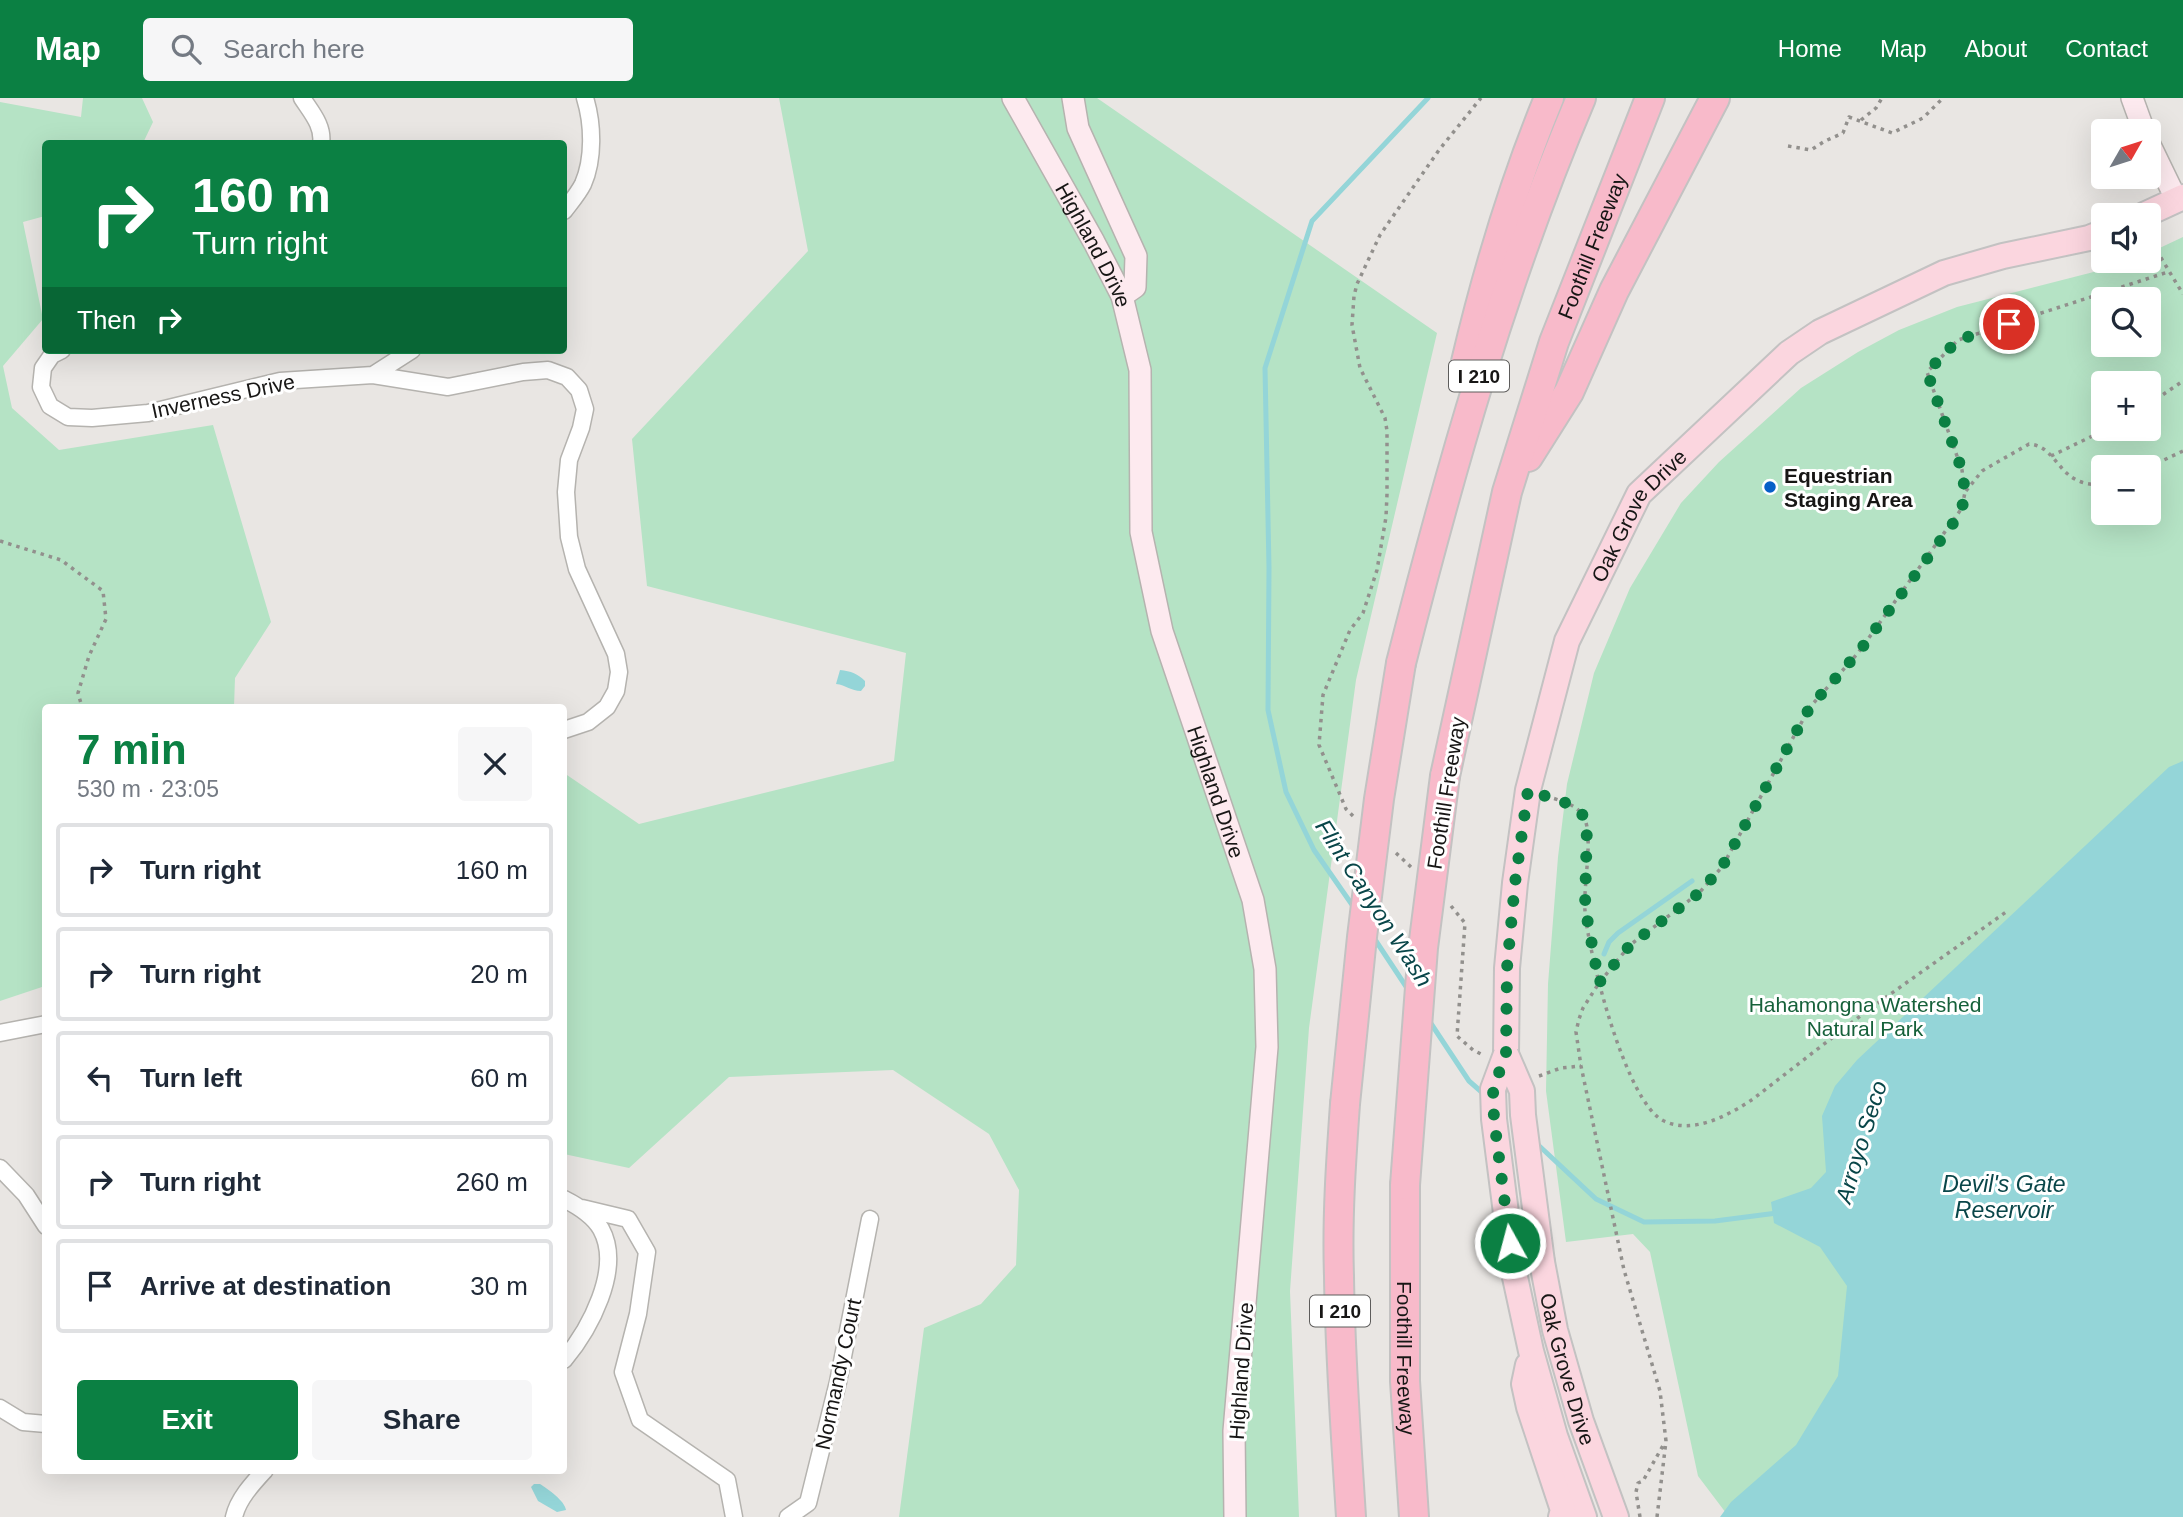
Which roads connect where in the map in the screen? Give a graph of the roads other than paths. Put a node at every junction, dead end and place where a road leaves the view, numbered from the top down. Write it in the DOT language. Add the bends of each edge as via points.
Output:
graph roads {
  1 [pos="302,98"];
  2 [pos="586,98"];
  3 [pos="1013,98"];
  4 [pos="1073,98"];
  5 [pos="1549,98"];
  6 [pos="1581,98"];
  7 [pos="1650,98"];
  8 [pos="1715,98"];
  9 [pos="2132,98"];
  10 [pos="2140,119"];
  11 [pos="322,140"];
  12 [pos="2161,165"];
  13 [pos="2180,199"];
  14 [pos="567,207"];
  15 [pos="2161,207"];
  16 [pos="2091,237"];
  17 [pos="1122,296"];
  18 [pos="54,354"];
  19 [pos="406,354"];
  20 [pos="373,375"];
  21 [pos="1507,492"];
  22 [pos="1401,663"];
  23 [pos="567,729"];
  24 [pos="42,1025"];
  25 [pos="0,1033"];
  26 [pos="1506,1054"];
  27 [pos="0,1168"];
  28 [pos="567,1200"];
  29 [pos="582,1208"];
  30 [pos="870,1219"];
  31 [pos="42,1220"];
  32 [pos="1531,1351"];
  33 [pos="567,1356"];
  34 [pos="0,1408"];
  35 [pos="42,1424"];
  36 [pos="261,1474"];
  37 [pos="234,1517"];
  38 [pos="734,1517"];
  39 [pos="788,1517"];
  40 [pos="1235,1517"];
  41 [pos="1351,1517"];
  42 [pos="1413,1517"];
  43 [pos="1561,1517"];
  44 [pos="1584,1517"];
  45 [pos="1616,1517"];
  1 -- 11 [label="street" via="318,122"];
  2 -- 14 [label="street" via="591,154 583,185"];
  3 -- 17 [label="street, Highland Drive"];
  4 -- 17 [label="street" via="1078,128 1136,256 1135,287"];
  5 -- 22 [label="highway" via="1527,152 1479,306"];
  6 -- 22 [label="highway, I 210" via="1513,270 1441,505"];
  7 -- 21 [label="highway, Foothill Freeway / I 210" via="1554,342"];
  8 -- 21 [label="highway" via="1614,291 1569,392"];
  9 -- 10 [label="street"];
  12 -- 13 [label="street"];
  13 -- 15 [label="main road"];
  16 -- 26 [label="main road, Oak Grove Drive" via="1944,273 1828,327 1789,353 1639,494 1567,641 1528,790 1507,968"];
  17 -- 40 [label="street, Highland Drive" via="1140,370 1143,545 1162,632 1253,900 1265,969 1267,1048 1234,1431"];
  18 -- 20 [label="street, Inverness Drive" via="43,368 41,387 50,405 68,417 148,413 280,381"];
  19 -- 20 [label="street"];
  20 -- 23 [label="street, Inverness Drive" via="448,387 548,370 568,377 579,390 585,409 569,460 569,537 577,569 616,654 619,673 607,707 588,722"];
  21 -- 42 [label="highway, Foothill Freeway / I 210, bridge" via="1446,776 1423,948 1405,1185 1405,1381"];
  22 -- 41 [label="highway, I 210, bridge" via="1362,937 1340,1183 1338,1274"];
  24 -- 25 [label="street"];
  26 -- 32 [label="main road, Oak Grove Drive, bridge" via="1493,1089 1494,1119 1513,1268"];
  26 -- 45 [label="main road, Oak Grove Drive, bridge" via="1522,1091 1542,1262 1555,1330 1581,1421"];
  27 -- 31 [label="street"];
  28 -- 29 [label="street"];
  29 -- 33 [label="street" via="601,1227 608,1248 607,1275 593,1315"];
  29 -- 38 [label="street" via="628,1219 647,1252 624,1372 640,1420 727,1480"];
  30 -- 39 [label="street, Normandy Court" via="838,1382 808,1503"];
  32 -- 43 [label="main road" via="1524,1384 1563,1510"];
  32 -- 44 [label="main road, Oak Grove Drive"];
  34 -- 35 [label="street" via="23,1422"];
  36 -- 37 [label="street"];
}
